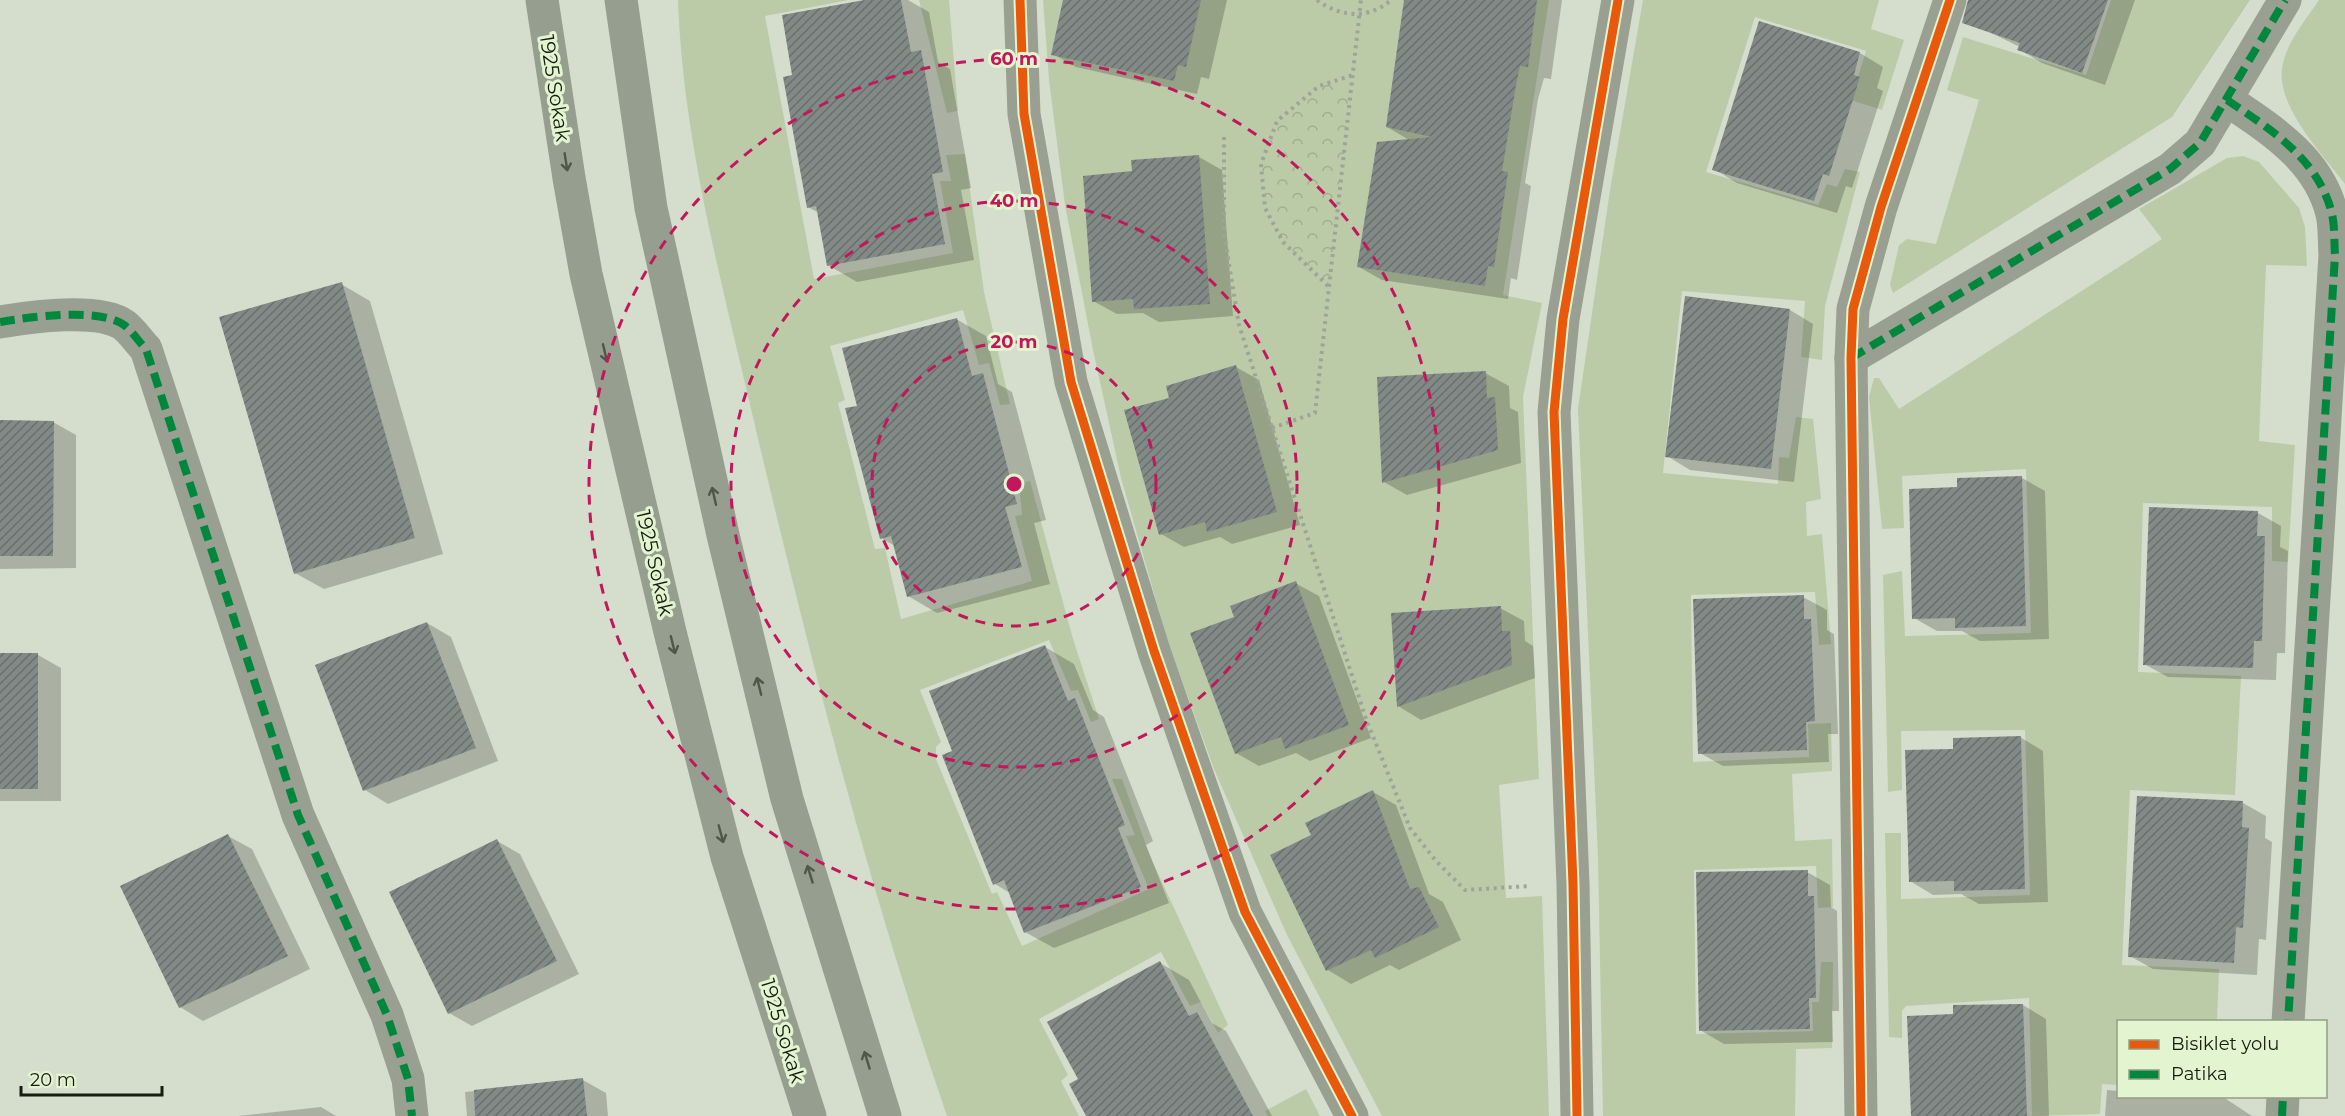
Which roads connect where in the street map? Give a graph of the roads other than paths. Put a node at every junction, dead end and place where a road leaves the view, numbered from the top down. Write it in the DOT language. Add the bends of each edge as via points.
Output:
graph roads {
  1 [pos="542,0"];
  2 [pos="621,0"];
  3 [pos="1020,0"];
  4 [pos="1618,0"];
  5 [pos="1950,0"];
  6 [pos="2285,0"];
  7 [pos="2227,100"];
  8 [pos="0,322"];
  9 [pos="1851,358"];
  10 [pos="2288,1020"];
  11 [pos="2283,1098"];
  12 [pos="412,1116"];
  13 [pos="810,1116"];
  14 [pos="885,1116"];
  15 [pos="1352,1116"];
  16 [pos="1577,1116"];
  17 [pos="1861,1116"];
  18 [pos="2282,1116"];
  1 -- 13 [label="main road, 1925 Sokak, one-way" via="586,274 673,643 728,857"];
  14 -- 2 [label="main road, one-way" via="787,799 723,535 651,208"];
  3 -- 15 [label="street" via="1024,114 1071,382 1154,651 1245,912"];
  4 -- 16 [label="street" via="1563,319 1554,412 1573,884"];
  5 -- 9 [label="street" via="1881,207 1853,309"];
  6 -- 7 [label="street"];
  7 -- 9 [label="street" via="2200,143 2170,169"];
  7 -- 10 [label="street" via="2274,131 2320,182 2332,214 2336,255"];
  8 -- 12 [label="street" via="36,316 99,316 123,324 146,349 298,815 387,1015 408,1079"];
  9 -- 17 [label="street"];
  11 -- 18 [label="street"];
}
